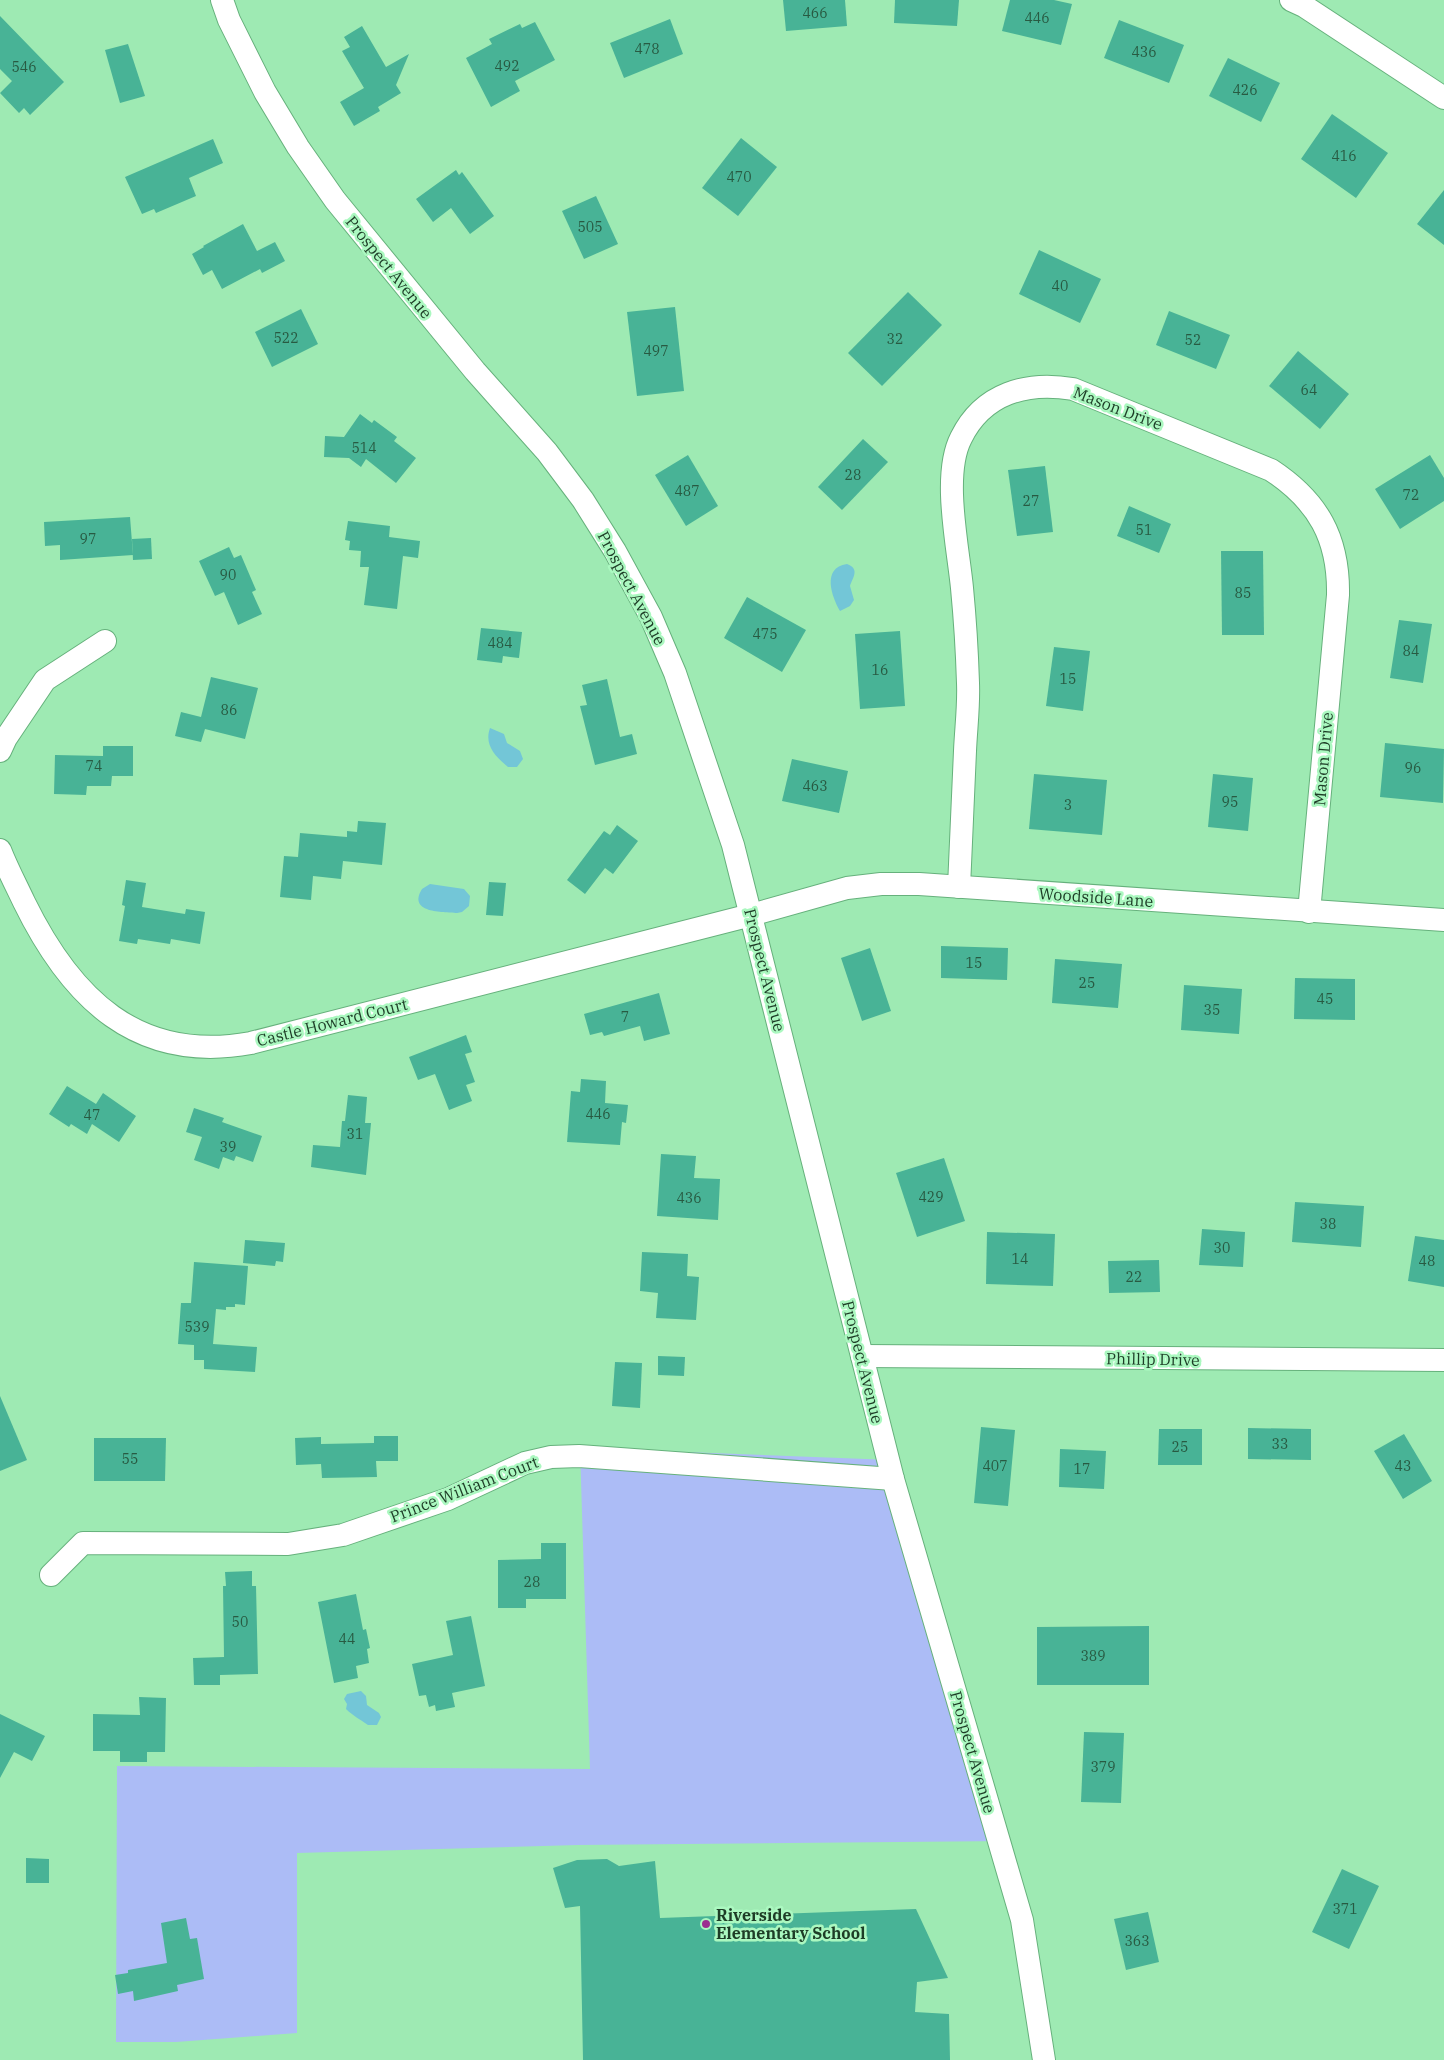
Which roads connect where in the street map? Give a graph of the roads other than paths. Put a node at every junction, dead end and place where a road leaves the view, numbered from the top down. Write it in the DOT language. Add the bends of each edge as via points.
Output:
graph roads {
  1 [pos="222,0"];
  2 [pos="1301,2"];
  3 [pos="1444,98"];
  4 [pos="105,641"];
  5 [pos="0,750"];
  6 [pos="0,850"];
  7 [pos="959,887"];
  8 [pos="1308,912"];
  9 [pos="751,915"];
  10 [pos="1444,920"];
  11 [pos="862,1356"];
  12 [pos="1444,1360"];
  13 [pos="893,1479"];
  14 [pos="51,1575"];
  15 [pos="1044,2060"];
  1 -- 9 [label="street, Prospect Avenue" via="228,20 265,92 298,148 335,200 474,371 547,452 615,551 674,673 733,844"];
  2 -- 3 [label="street"];
  4 -- 5 [label="street" via="45,680"];
  6 -- 9 [label="street, Castle Howard Court" via="37,929 61,965 91,1000 115,1019 144,1035 173,1044 206,1048 251,1043"];
  7 -- 8 [label="street, Woodside Lane"];
  7 -- 8 [label="street, Mason Drive" via="968,684 951,480 953,458 972,420 988,405 1006,394 1052,385 1073,389 1271,470 1292,484 1311,503 1325,526 1335,551 1339,576"];
  7 -- 9 [label="street, Woodside Lane" via="880,884 847,888"];
  8 -- 10 [label="street, Woodside Lane"];
  9 -- 11 [label="street, Prospect Avenue"];
  11 -- 12 [label="street, Phillip Drive"];
  11 -- 13 [label="street, Prospect Avenue"];
  13 -- 14 [label="street, Prince William Court" via="579,1456 552,1457 525,1463 448,1499 343,1535 288,1544 83,1543"];
  13 -- 15 [label="street, Prospect Avenue" via="1022,1920"];
}
